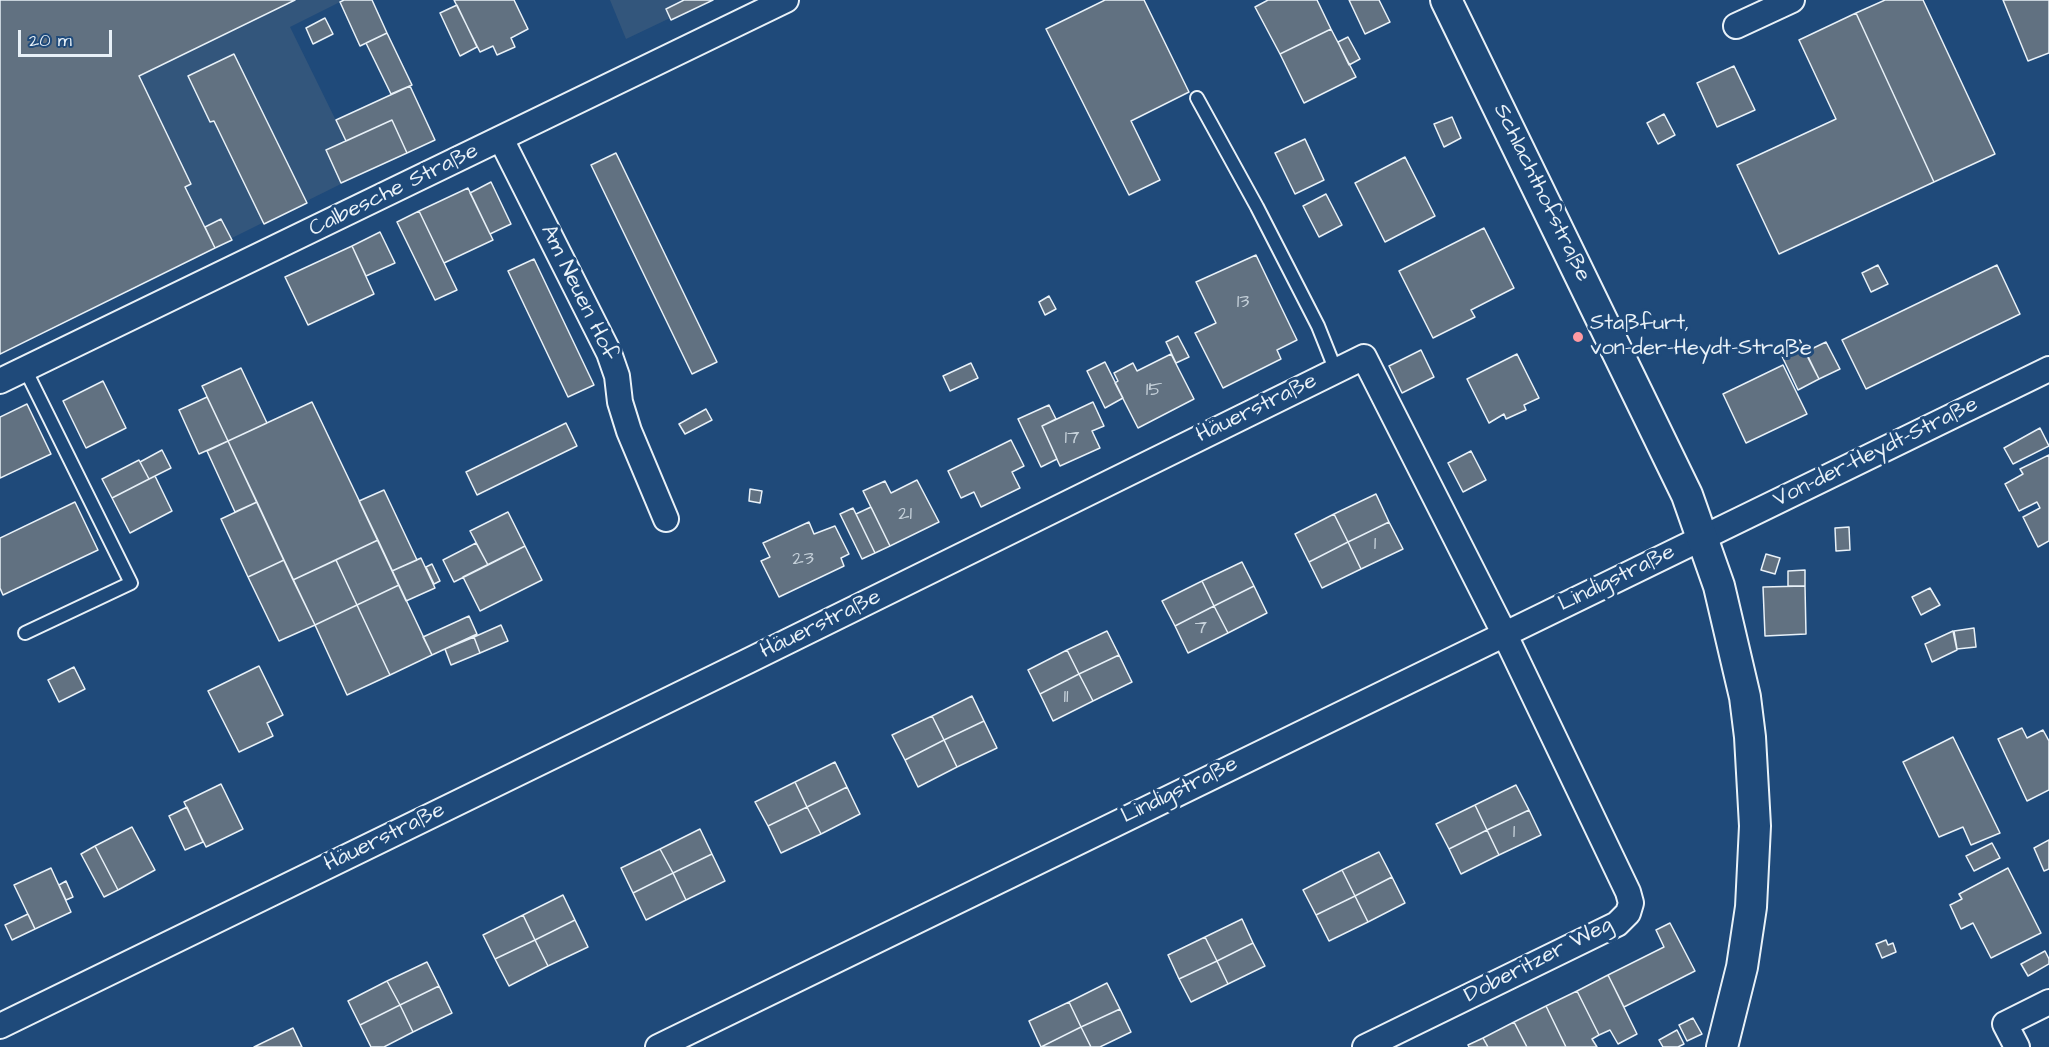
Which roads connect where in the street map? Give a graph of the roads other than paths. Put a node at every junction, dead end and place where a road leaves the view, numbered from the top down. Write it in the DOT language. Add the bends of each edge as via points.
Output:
graph roads {
  1 [pos="786,0"];
  2 [pos="1446,0"];
  3 [pos="1791,0"];
  4 [pos="1736,26"];
  5 [pos="1197,98"];
  6 [pos="501,140"];
  7 [pos="25,369"];
  8 [pos="2049,369"];
  9 [pos="1336,371"];
  10 [pos="0,381"];
  11 [pos="666,519"];
  12 [pos="1703,538"];
  13 [pos="25,633"];
  14 [pos="1504,633"];
  15 [pos="2049,1002"];
  16 [pos="0,1026"];
  17 [pos="658,1047"];
  18 [pos="1365,1047"];
  19 [pos="1722,1047"];
  20 [pos="2017,1047"];
  1 -- 6 [label="street, Calbesche Straße"];
  2 -- 12 [label="street, Schlachthofstraße" via="1687,495"];
  3 -- 4 [label="street"];
  5 -- 9 [label="lane" via="1318,326"];
  6 -- 7 [label="street, Calbesche Straße"];
  6 -- 11 [label="street, Am Neuen Hof" via="609,353 629,431"];
  7 -- 10 [label="street, Calbesche Straße"];
  7 -- 13 [label="lane" via="131,583"];
  8 -- 12 [label="street, Von-der-Heydt-Straße"];
  9 -- 14 [label="street, Häuerstraße" via="1364,357"];
  9 -- 16 [label="street, Häuerstraße"];
  12 -- 14 [label="street, Lindigstraße"];
  12 -- 19 [label="street, Schlachthofstraße" via="1719,586 1745,697 1755,826 1742,967"];
  14 -- 17 [label="street, Lindigstraße"];
  14 -- 18 [label="street, Doberitzer Weg" via="1628,892 1628,913 1617,924"];
  15 -- 20 [label="street" via="2005,1024"];
}
